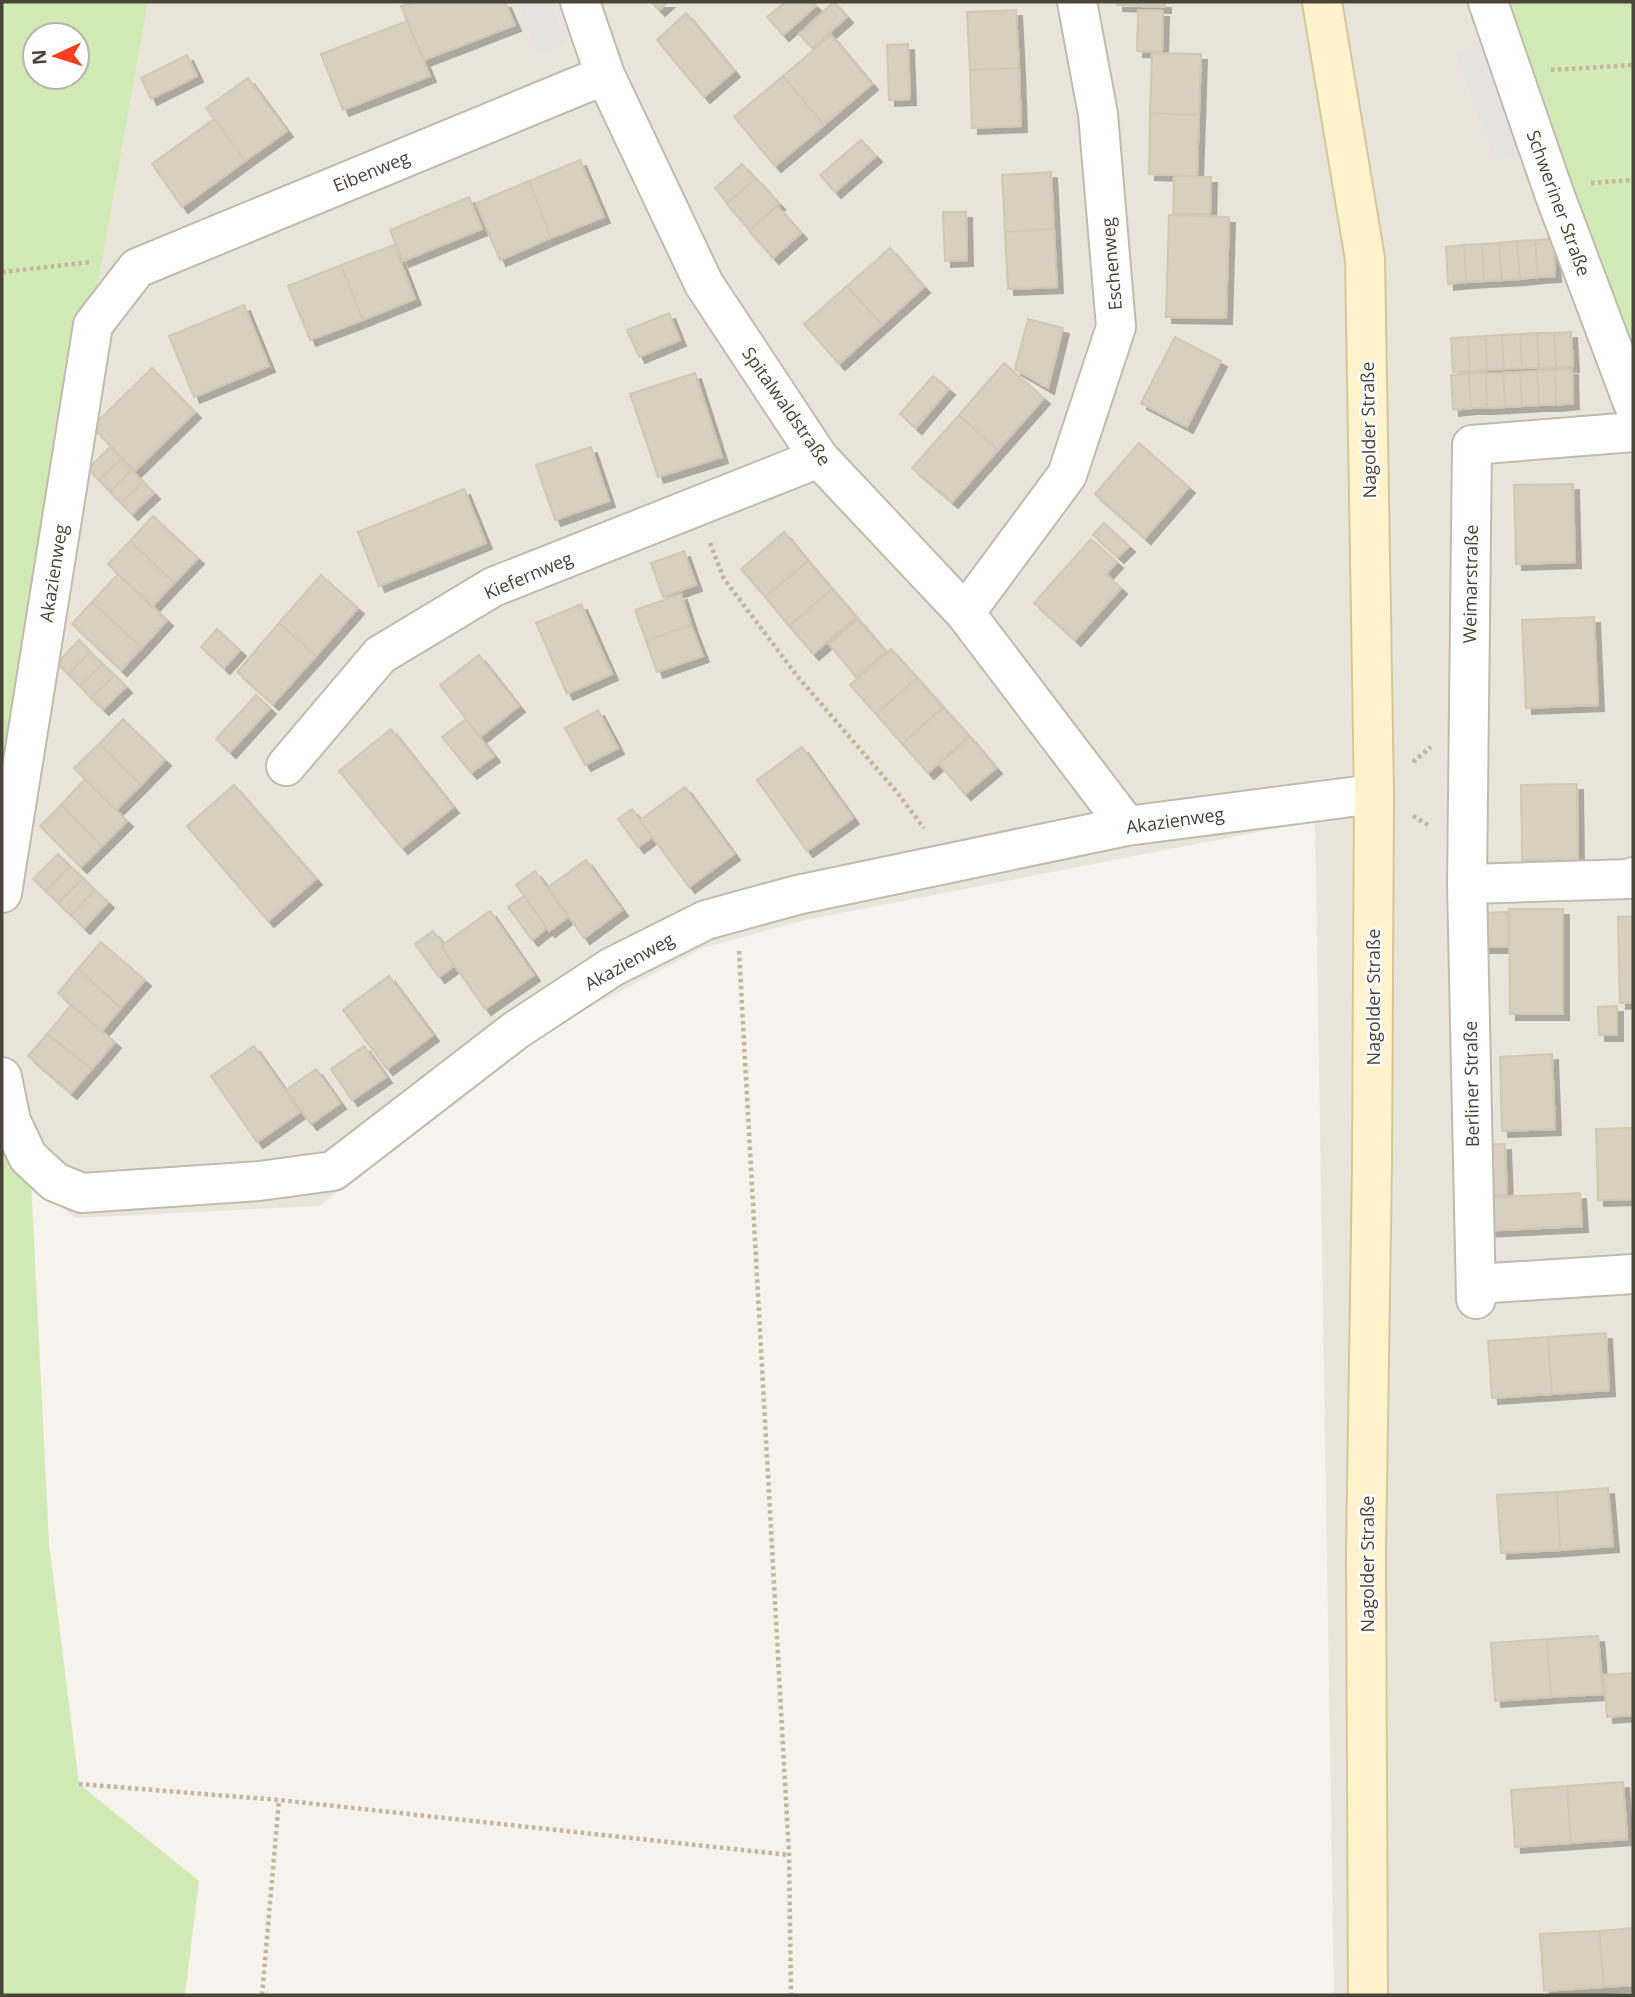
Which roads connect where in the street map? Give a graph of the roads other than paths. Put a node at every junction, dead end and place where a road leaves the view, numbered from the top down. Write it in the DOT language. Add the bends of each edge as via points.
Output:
graph roads {
  1 [pos="580,2"];
  2 [pos="1077,2"];
  3 [pos="1322,2"];
  4 [pos="1488,2"];
  5 [pos="605,75"];
  6 [pos="137,268"];
  7 [pos="1633,403"];
  8 [pos="1633,432"];
  9 [pos="819,458"];
  10 [pos="965,613"];
  11 [pos="286,766"];
  12 [pos="1374,794"];
  13 [pos="1127,826"];
  14 [pos="1633,877"];
  15 [pos="1467,884"];
  16 [pos="2,892"];
  17 [pos="2,1077"];
  18 [pos="1633,1274"];
  19 [pos="1368,1995"];
  1 -- 5 [label="street, Spitalwaldstraße"];
  2 -- 10 [label="street, Eschenweg" via="1098,114 1116,327 1067,475"];
  3 -- 12 [label="main road, Nagolder Straße" via="1365,259"];
  4 -- 7 [label="street, Schweriner Straße"];
  5 -- 6 [label="street, Eibenweg"];
  5 -- 9 [label="street, Spitalwaldstraße" via="704,284"];
  6 -- 16 [label="street, Akazienweg" via="93,325"];
  8 -- 15 [label="street, Weimarstraße" via="1472,445"];
  9 -- 10 [label="street, Spitalwaldstraße"];
  9 -- 11 [label="street, Kiefernweg" via="493,587 380,655"];
  10 -- 13 [label="street, Spitalwaldstraße"];
  12 -- 13 [label="street, Akazienweg"];
  12 -- 19 [label="main road, Nagolder Straße" via="1366,1553"];
  13 -- 17 [label="street, Akazienweg" via="797,895 706,920 612,967 516,1030 333,1171 260,1181 82,1193 55,1182 28,1157 11,1121"];
  14 -- 15 [label="street"];
  15 -- 18 [label="street, Berliner Straße" via="1476,1291"];
}
